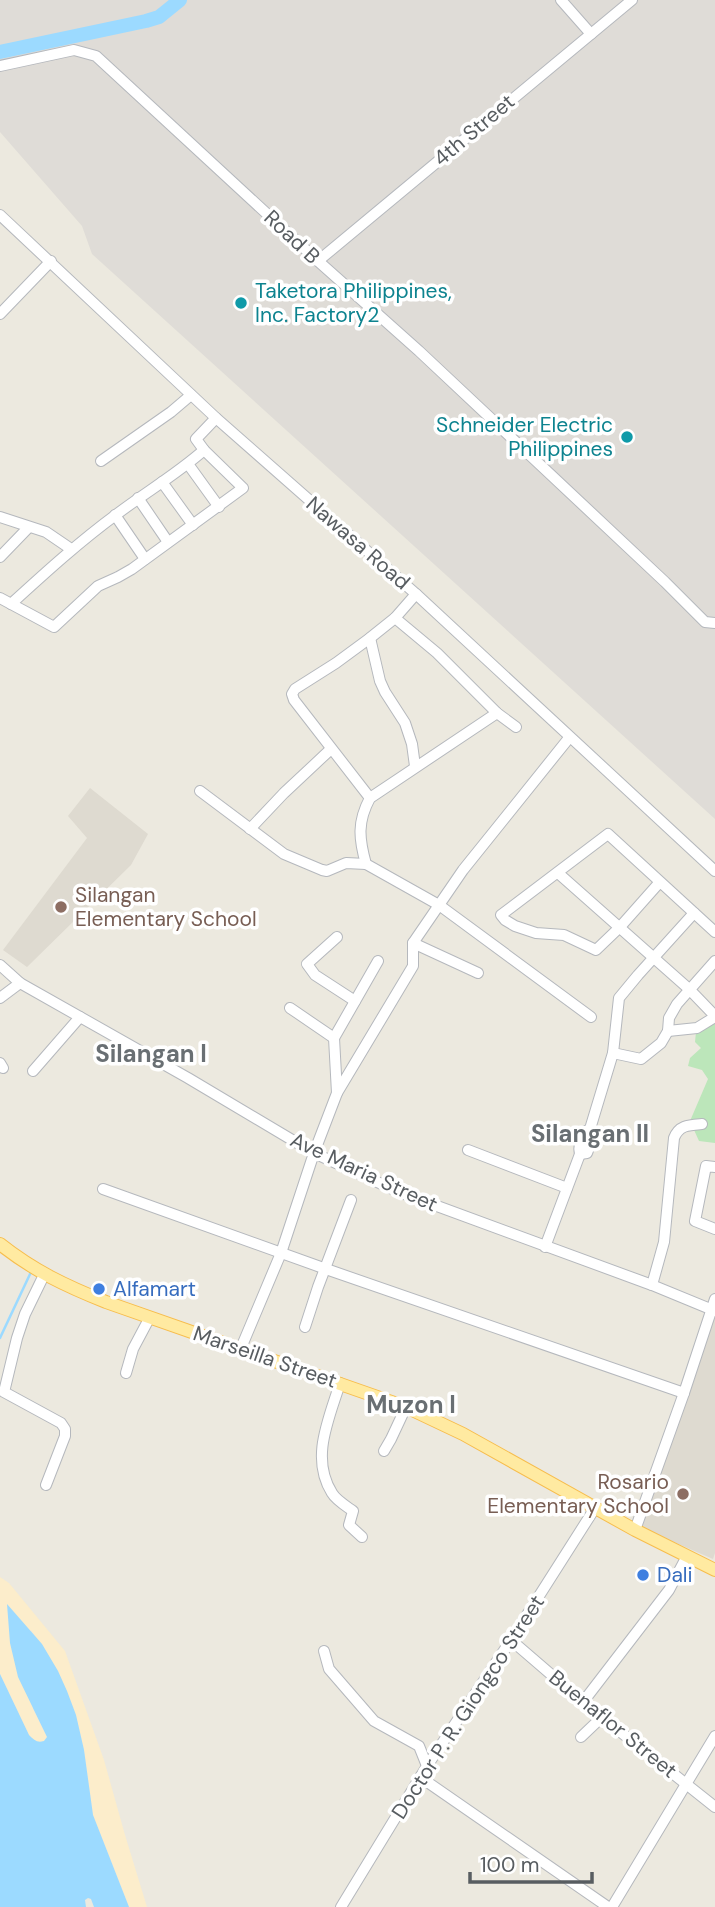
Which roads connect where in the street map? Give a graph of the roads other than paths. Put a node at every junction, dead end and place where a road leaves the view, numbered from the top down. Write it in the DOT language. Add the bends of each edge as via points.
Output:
graph roads {
  1 [pos="561,0"];
  2 [pos="632,0"];
  3 [pos="591,34"];
  4 [pos="0,65"];
  5 [pos="0,215"];
  6 [pos="51,261"];
  7 [pos="318,261"];
  8 [pos="0,314"];
  9 [pos="191,395"];
  10 [pos="216,418"];
  11 [pos="204,450"];
  12 [pos="101,461"];
  13 [pos="188,464"];
  14 [pos="162,482"];
  15 [pos="138,498"];
  16 [pos="219,507"];
  17 [pos="115,515"];
  18 [pos="0,517"];
  19 [pos="193,525"];
  20 [pos="28,528"];
  21 [pos="168,542"];
  22 [pos="71,549"];
  23 [pos="0,557"];
  24 [pos="145,559"];
  25 [pos="416,594"];
  26 [pos="0,598"];
  27 [pos="11,604"];
  28 [pos="395,618"];
  29 [pos="715,622"];
  30 [pos="370,638"];
  31 [pos="497,713"];
  32 [pos="516,727"];
  33 [pos="569,738"];
  34 [pos="331,750"];
  35 [pos="415,766"];
  36 [pos="200,791"];
  37 [pos="370,799"];
  38 [pos="250,829"];
  39 [pos="366,864"];
  40 [pos="715,872"];
  41 [pos="558,873"];
  42 [pos="659,883"];
  43 [pos="439,905"];
  44 [pos="694,913"];
  45 [pos="620,927"];
  46 [pos="715,932"];
  47 [pos="337,937"];
  48 [pos="413,943"];
  49 [pos="654,959"];
  50 [pos="378,961"];
  51 [pos="715,961"];
  52 [pos="0,965"];
  53 [pos="478,973"];
  54 [pos="20,983"];
  55 [pos="689,989"];
  56 [pos="0,998"];
  57 [pos="355,1000"];
  58 [pos="290,1008"];
  59 [pos="715,1016"];
  60 [pos="80,1017"];
  61 [pos="591,1017"];
  62 [pos="668,1031"];
  63 [pos="334,1038"];
  64 [pos="613,1053"];
  65 [pos="33,1071"];
  66 [pos="337,1093"];
  67 [pos="702,1124"];
  68 [pos="468,1150"];
  69 [pos="314,1153"];
  70 [pos="715,1167"];
  71 [pos="567,1188"];
  72 [pos="103,1189"];
  73 [pos="351,1200"];
  74 [pos="715,1229"];
  75 [pos="0,1244"];
  76 [pos="545,1247"];
  77 [pos="281,1253"];
  78 [pos="326,1269"];
  79 [pos="44,1275"];
  80 [pos="652,1285"];
  81 [pos="714,1306"];
  82 [pos="150,1317"];
  83 [pos="305,1327"];
  84 [pos="241,1349"];
  85 [pos="126,1373"];
  86 [pos="340,1383"];
  87 [pos="684,1393"];
  88 [pos="2,1396"];
  89 [pos="405,1407"];
  90 [pos="384,1451"];
  91 [pos="46,1485"];
  92 [pos="595,1508"];
  93 [pos="635,1530"];
  94 [pos="362,1537"];
  95 [pos="687,1556"];
  96 [pos="715,1570"];
  97 [pos="511,1640"];
  98 [pos="324,1651"];
  99 [pos="583,1702"];
  100 [pos="602,1717"];
  101 [pos="715,1736"];
  102 [pos="581,1737"];
  103 [pos="427,1766"];
  104 [pos="420,1777"];
  105 [pos="686,1784"];
  106 [pos="715,1807"];
  107 [pos="341,1907"];
  108 [pos="610,1907"];
  1 -- 3 [label="street"];
  2 -- 3 [label="street, 4th Street"];
  3 -- 7 [label="street, 4th Street"];
  4 -- 7 [label="street, Road B" via="74,50 96,56"];
  5 -- 6 [label="street, Nawasa Road"];
  6 -- 8 [label="street"];
  6 -- 9 [label="street, Nawasa Road"];
  7 -- 29 [label="street, Road B" via="705,622"];
  9 -- 10 [label="street, Nawasa Road"];
  9 -- 12 [label="street"];
  10 -- 11 [label="street" via="197,439"];
  10 -- 25 [label="street, Nawasa Road"];
  11 -- 13 [label="street"];
  11 -- 16 [label="street" via="243,488"];
  13 -- 14 [label="street"];
  13 -- 16 [label="street"];
  14 -- 15 [label="street"];
  14 -- 19 [label="street"];
  15 -- 17 [label="street"];
  15 -- 21 [label="street"];
  16 -- 19 [label="street"];
  17 -- 22 [label="street"];
  17 -- 24 [label="street"];
  18 -- 20 [label="street"];
  19 -- 21 [label="street"];
  20 -- 22 [label="street"];
  20 -- 23 [label="street"];
  21 -- 24 [label="street"];
  22 -- 27 [label="street"];
  24 -- 27 [label="street" via="98,586 54,627"];
  25 -- 28 [label="street"];
  25 -- 33 [label="street, Nawasa Road"];
  26 -- 27 [label="street"];
  28 -- 30 [label="street"];
  28 -- 31 [label="street"];
  30 -- 34 [label="street" via="293,691 294,700"];
  30 -- 35 [label="street" via="380,681 405,723"];
  31 -- 32 [label="street"];
  31 -- 35 [label="street"];
  33 -- 40 [label="street, Nawasa Road"];
  33 -- 43 [label="street"];
  34 -- 37 [label="street"];
  34 -- 38 [label="street"];
  35 -- 37 [label="street"];
  36 -- 38 [label="street"];
  37 -- 39 [label="street" via="362,812 359,838"];
  38 -- 39 [label="street" via="284,854 322,870 346,863"];
  39 -- 43 [label="street"];
  41 -- 42 [label="street" via="608,834"];
  41 -- 45 [label="street"];
  41 -- 45 [label="street" via="501,915 505,920 536,933 564,935 596,950"];
  42 -- 44 [label="street"];
  42 -- 45 [label="street"];
  43 -- 48 [label="street"];
  43 -- 61 [label="street"];
  44 -- 46 [label="street"];
  44 -- 49 [label="street"];
  45 -- 49 [label="street"];
  47 -- 57 [label="street" via="307,964 315,975"];
  48 -- 53 [label="street"];
  48 -- 66 [label="street" via="413,966"];
  49 -- 55 [label="street"];
  49 -- 64 [label="street" via="619,998"];
  50 -- 57 [label="street"];
  51 -- 55 [label="street"];
  52 -- 54 [label="street, Ave Maria Street"];
  54 -- 56 [label="street"];
  54 -- 60 [label="street, Ave Maria Street"];
  55 -- 59 [label="street"];
  55 -- 62 [label="street" via="669,1018"];
  57 -- 63 [label="street"];
  58 -- 63 [label="street"];
  59 -- 62 [label="street" via="697,1028"];
  60 -- 65 [label="street"];
  60 -- 69 [label="street, Ave Maria Street"];
  62 -- 64 [label="street" via="641,1059"];
  63 -- 66 [label="street"];
  64 -- 71 [label="street"];
  66 -- 69 [label="street"];
  67 -- 80 [label="street" via="685,1125 674,1138 664,1242"];
  68 -- 71 [label="street"];
  69 -- 76 [label="street, Ave Maria Street" via="399,1192"];
  69 -- 77 [label="street"];
  70 -- 74 [label="street" via="706,1166 695,1221"];
  71 -- 76 [label="street"];
  72 -- 77 [label="street"];
  73 -- 78 [label="street"];
  75 -- 79 [label="main road, Marseilla Street"];
  76 -- 80 [label="street, Ave Maria Street"];
  77 -- 78 [label="street"];
  77 -- 84 [label="street"];
  78 -- 83 [label="street"];
  78 -- 87 [label="street"];
  79 -- 82 [label="main road, Marseilla Street"];
  79 -- 88 [label="street" via="25,1314"];
  80 -- 81 [label="street, Ave Maria Street"];
  81 -- 87 [label="street"];
  82 -- 84 [label="main road, Marseilla Street"];
  82 -- 85 [label="street"];
  84 -- 86 [label="main road, Marseilla Street"];
  86 -- 89 [label="main road, Marseilla Street"];
  86 -- 94 [label="street" via="325,1430 321,1464 333,1495 353,1511 349,1525"];
  87 -- 93 [label="street"];
  88 -- 91 [label="street" via="65,1429"];
  89 -- 90 [label="street"];
  89 -- 92 [label="main road, Marseilla Street"];
  92 -- 93 [label="main road, Marseilla Street"];
  92 -- 97 [label="street, Doctor P. R. Giongco Street"];
  93 -- 95 [label="main road, Marseilla Street"];
  95 -- 96 [label="main road, Marseilla Street"];
  95 -- 99 [label="street" via="669,1590"];
  97 -- 99 [label="street, Buenaflor Street"];
  97 -- 103 [label="street, Doctor P. R. Giongco Street"];
  98 -- 103 [label="street" via="329,1669 374,1721 419,1746"];
  99 -- 100 [label="street, Buenaflor Street"];
  100 -- 102 [label="street"];
  100 -- 105 [label="street, Buenaflor Street"];
  101 -- 105 [label="street"];
  103 -- 104 [label="street, Doctor P. R. Giongco Street"];
  104 -- 107 [label="street, Doctor P. R. Giongco Street"];
  104 -- 108 [label="street"];
  105 -- 106 [label="street, Buenaflor Street"];
  105 -- 108 [label="street"];
}
